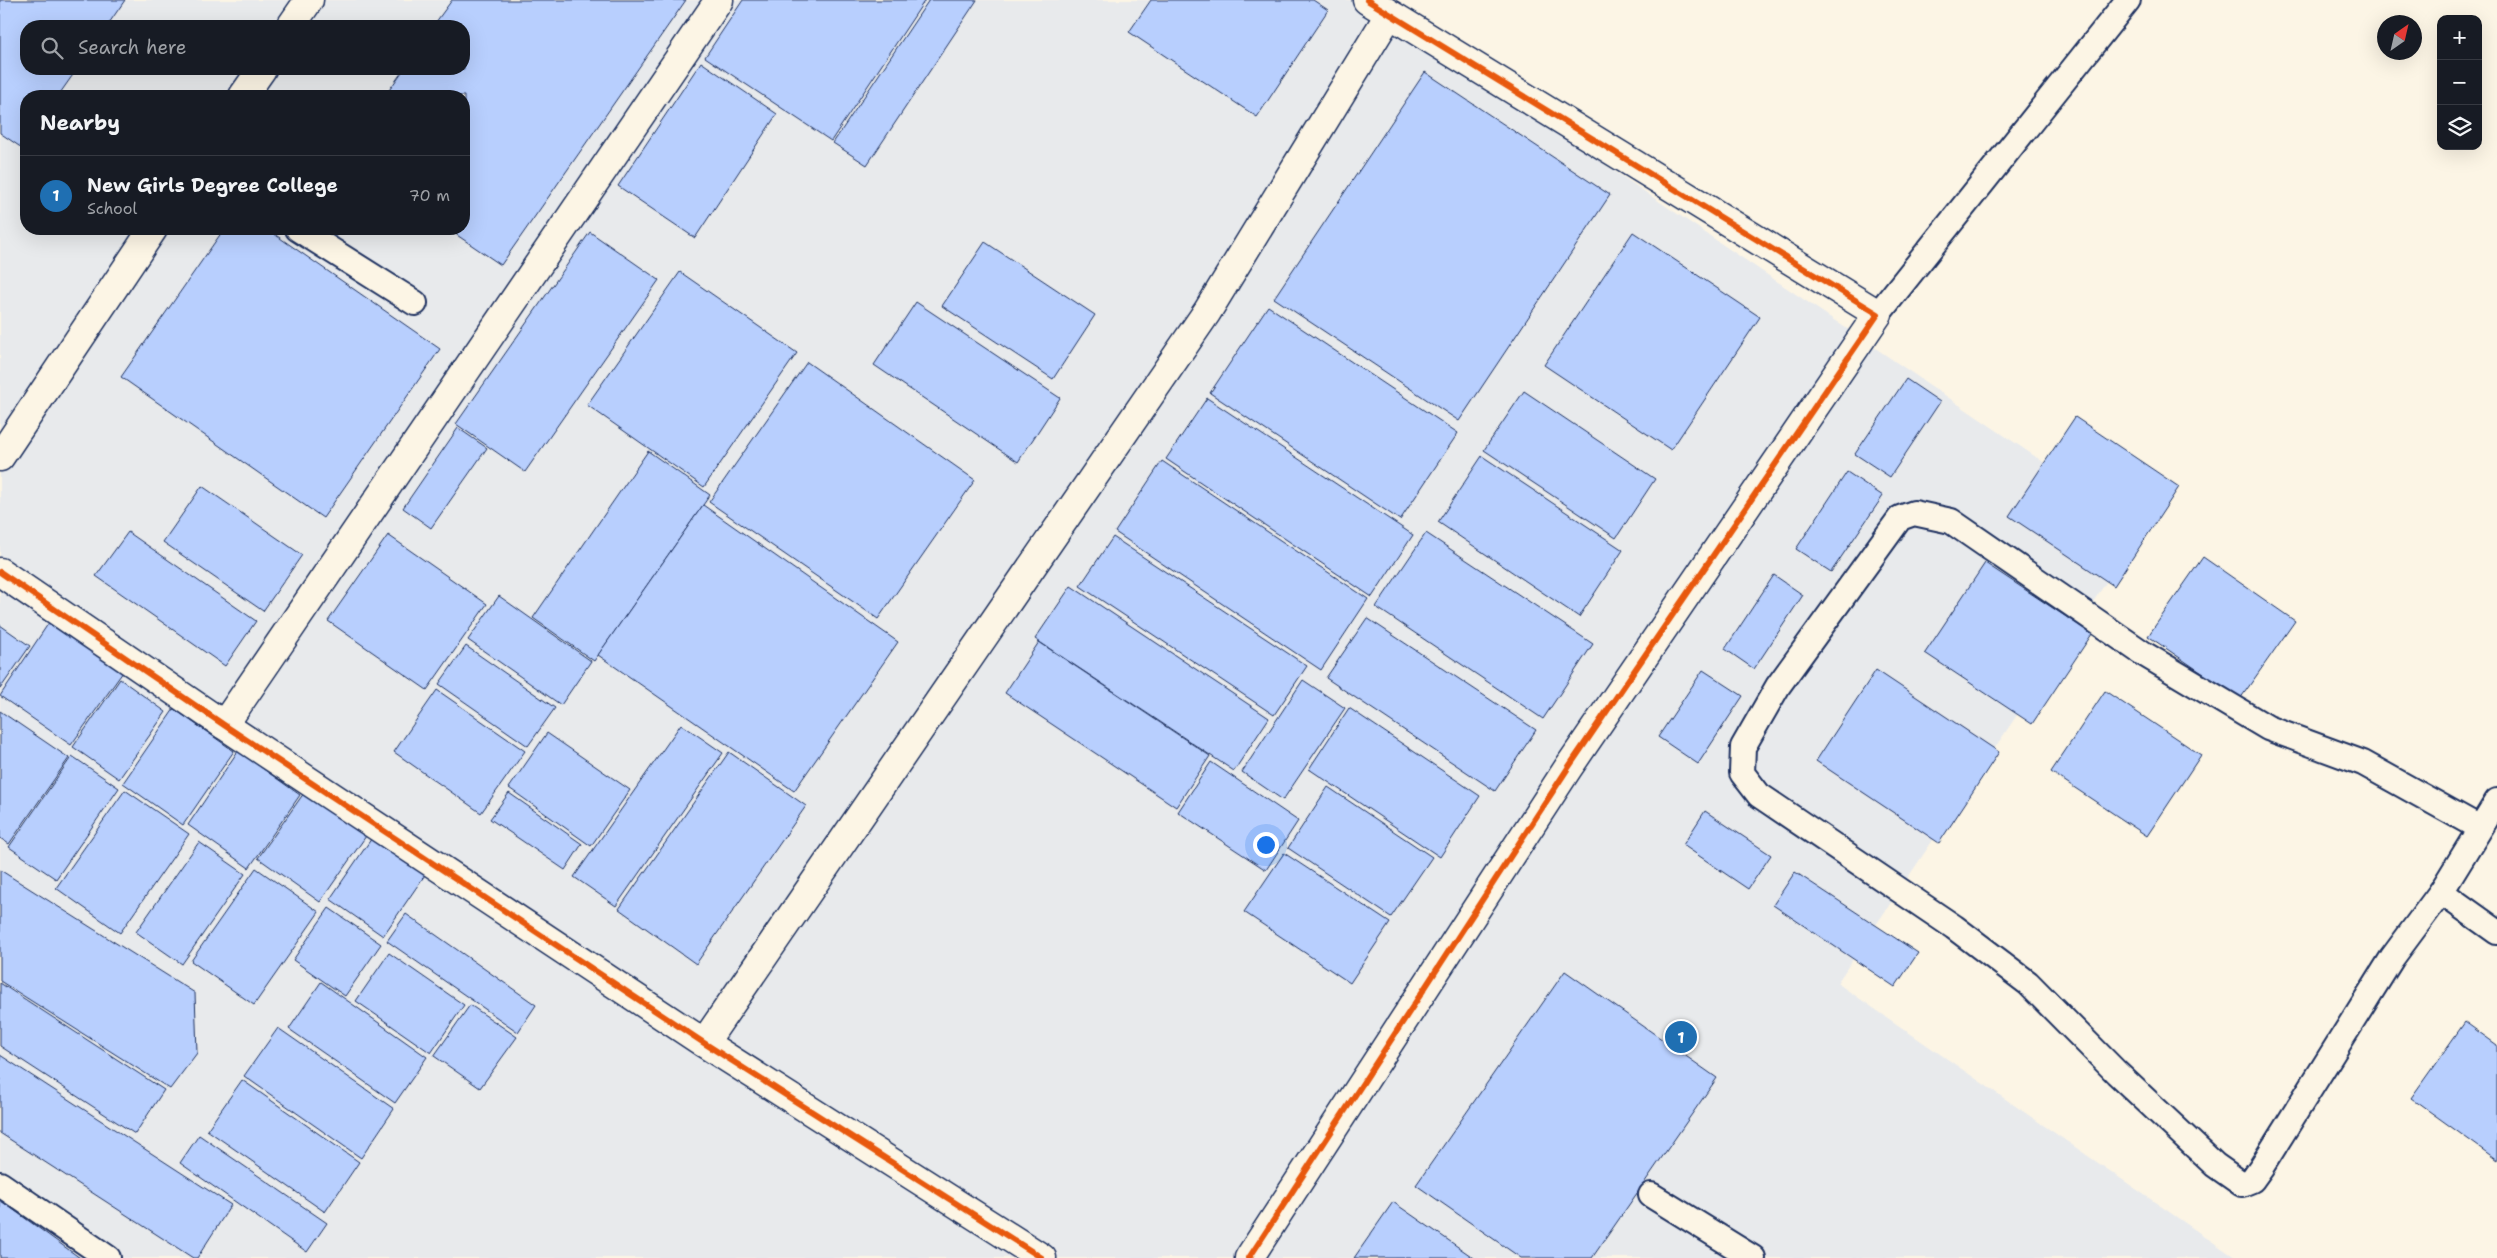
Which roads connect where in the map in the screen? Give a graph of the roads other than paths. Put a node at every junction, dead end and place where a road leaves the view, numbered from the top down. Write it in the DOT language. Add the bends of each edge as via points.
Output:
graph roads {
  1 [pos="309,0"];
  2 [pos="720,0"];
  3 [pos="1367,0"];
  4 [pos="2128,0"];
  5 [pos="1389,15"];
  6 [pos="295,20"];
  7 [pos="258,75"];
  8 [pos="247,90"];
  9 [pos="149,235"];
  10 [pos="307,235"];
  11 [pos="415,303"];
  12 [pos="1878,314"];
  13 [pos="0,458"];
  14 [pos="0,572"];
  15 [pos="224,725"];
  16 [pos="2497,801"];
  17 [pos="2480,828"];
  18 [pos="2441,892"];
  19 [pos="2497,932"];
  20 [pos="704,1043"];
  21 [pos="0,1184"];
  22 [pos="1651,1195"];
  23 [pos="108,1258"];
  24 [pos="1042,1258"];
  25 [pos="1249,1258"];
  26 [pos="1752,1258"];
  1 -- 6 [label="street"];
  2 -- 15 [label="street"];
  3 -- 5 [label="street"];
  4 -- 12 [label="lane"];
  5 -- 12 [label="street"];
  5 -- 20 [label="street" via="1206,312"];
  7 -- 8 [label="street"];
  9 -- 13 [label="street"];
  10 -- 11 [label="lane"];
  12 -- 25 [label="street" via="1568,768"];
  14 -- 15 [label="street"];
  15 -- 20 [label="street"];
  16 -- 17 [label="lane"];
  17 -- 18 [label="lane"];
  17 -- 18 [label="lane" via="2363,763 2268,728 2144,654 1951,521 1914,513 1900,518 1778,686 1743,747 1742,773 1759,795 1954,927 2028,983 2208,1159 2242,1184 2252,1180 2392,958"];
  18 -- 19 [label="lane"];
  20 -- 24 [label="street"];
  21 -- 23 [label="lane"];
  22 -- 26 [label="lane"];
}
